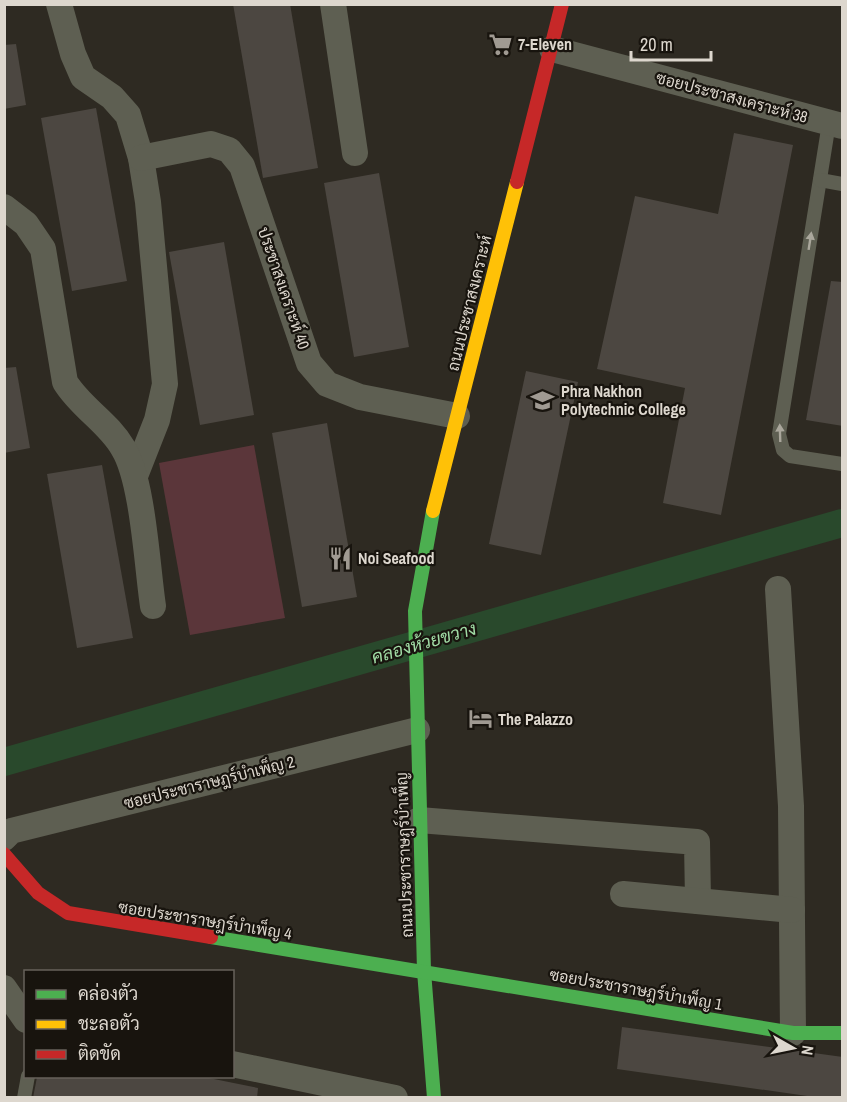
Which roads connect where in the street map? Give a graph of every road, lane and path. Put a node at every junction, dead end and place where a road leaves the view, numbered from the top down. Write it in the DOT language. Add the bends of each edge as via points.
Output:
graph roads {
  1 [pos="59,4"];
  2 [pos="333,4"];
  3 [pos="558,5"];
  4 [pos="552,49"];
  5 [pos="836,125"];
  6 [pos="355,153"];
  7 [pos="141,159"];
  8 [pos="820,180"];
  9 [pos="843,184"];
  10 [pos="4,207"];
  11 [pos="457,416"];
  12 [pos="843,464"];
  13 [pos="135,476"];
  14 [pos="778,589"];
  15 [pos="153,606"];
  16 [pos="415,611"];
  17 [pos="417,730"];
  18 [pos="419,820"];
  19 [pos="4,838"];
  20 [pos="4,854"];
  21 [pos="623,894"];
  22 [pos="698,901"];
  23 [pos="792,910"];
  24 [pos="424,971"];
  25 [pos="4,988"];
  26 [pos="4,1019"];
  27 [pos="24,1019"];
  28 [pos="24,1022"];
  29 [pos="793,1032"];
  30 [pos="843,1033"];
  31 [pos="234,1064"];
  32 [pos="28,1078"];
  33 [pos="389,1097"];
  34 [pos="24,1098"];
  35 [pos="434,1098"];
  1 -- 7 [label="street" via="83,76 129,115"];
  2 -- 6 [label="street"];
  3 -- 4 [label="main road, ถนนประชาสงเคราะห์"];
  4 -- 5 [label="street, ซอยประชาสงเคราะห์ 38"];
  4 -- 11 [label="main road, ถนนประชาสงเคราะห์"];
  5 -- 8 [label="lane"];
  7 -- 11 [label="street, ประชาสงเคราะห์ 40" via="211,144 229,150 242,166 309,363 327,384 360,397"];
  7 -- 13 [label="street" via="165,384 157,420"];
  8 -- 9 [label="lane"];
  12 -- 8 [label="lane, one-way" via="790,456 783,450 779,435"];
  10 -- 13 [label="street" via="26,224 43,249 66,382 74,397 115,435"];
  11 -- 16 [label="main road, ถนนประชาสงเคราะห์" via="426,542"];
  13 -- 15 [label="street"];
  14 -- 23 [label="street" via="791,806"];
  16 -- 17 [label="main road, ถนนประชาราษฎร์บำเพ็ญ"];
  17 -- 18 [label="main road, ถนนประชาราษฎร์บำเพ็ญ"];
  17 -- 19 [label="street, ซอยประชาราษฎร์บำเพ็ญ 2" via="11,831"];
  18 -- 22 [label="street" via="697,842"];
  18 -- 24 [label="main road, ถนนประชาราษฎร์บำเพ็ญ"];
  20 -- 24 [label="main road, ซอยประชาราษฎร์บำเพ็ญ 4" via="48,904 63,913"];
  21 -- 22 [label="street"];
  22 -- 23 [label="street"];
  23 -- 29 [label="street"];
  24 -- 29 [label="main road, ซอยประชาราษฎร์บำเพ็ญ 1"];
  24 -- 35 [label="main road, ถนนประชาราษฎร์บำเพ็ญ"];
  25 -- 27 [label="street"];
  26 -- 28 [label="street"];
  29 -- 30 [label="main road, ซอยประชาราษฎร์บำเพ็ญ 1"];
  31 -- 33 [label="street"];
  32 -- 34 [label="lane"];
}
